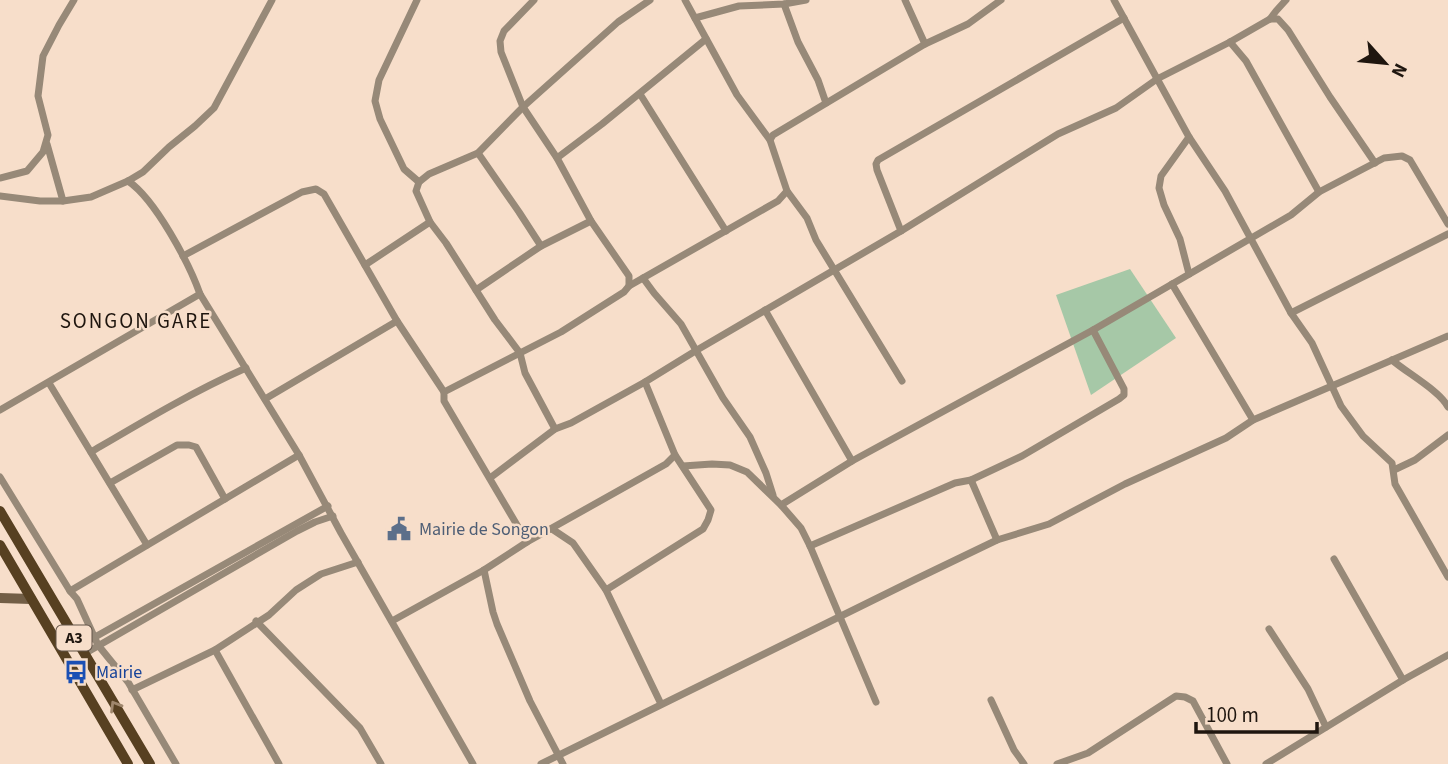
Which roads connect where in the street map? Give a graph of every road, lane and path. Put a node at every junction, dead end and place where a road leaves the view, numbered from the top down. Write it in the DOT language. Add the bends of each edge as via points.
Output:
graph roads {
  1 [pos="74,0"];
  2 [pos="272,0"];
  3 [pos="417,0"];
  4 [pos="534,0"];
  5 [pos="650,0"];
  6 [pos="685,0"];
  7 [pos="806,0"];
  8 [pos="905,0"];
  9 [pos="1001,0"];
  10 [pos="1114,0"];
  11 [pos="1286,0"];
  12 [pos="784,4"];
  13 [pos="695,18"];
  14 [pos="1124,18"];
  15 [pos="1270,19"];
  16 [pos="706,39"];
  17 [pos="1230,43"];
  18 [pos="925,44"];
  19 [pos="1157,79"];
  20 [pos="639,94"];
  21 [pos="826,103"];
  22 [pos="523,107"];
  23 [pos="1189,137"];
  24 [pos="770,141"];
  25 [pos="47,144"];
  26 [pos="478,152"];
  27 [pos="556,158"];
  28 [pos="1375,163"];
  29 [pos="0,178"];
  30 [pos="128,181"];
  31 [pos="419,182"];
  32 [pos="787,191"];
  33 [pos="1320,192"];
  34 [pos="0,196"];
  35 [pos="63,201"];
  36 [pos="591,221"];
  37 [pos="430,222"];
  38 [pos="1448,224"];
  39 [pos="726,231"];
  40 [pos="901,231"];
  41 [pos="1448,234"];
  42 [pos="1250,238"];
  43 [pos="541,246"];
  44 [pos="183,256"];
  45 [pos="365,265"];
  46 [pos="834,270"];
  47 [pos="1189,274"];
  48 [pos="643,278"];
  49 [pos="1172,284"];
  50 [pos="629,286"];
  51 [pos="476,290"];
  52 [pos="200,294"];
  53 [pos="765,310"];
  54 [pos="1291,313"];
  55 [pos="397,321"];
  56 [pos="1093,330"];
  57 [pos="1448,336"];
  58 [pos="696,350"];
  59 [pos="520,353"];
  60 [pos="1392,360"];
  61 [pos="246,368"];
  62 [pos="902,381"];
  63 [pos="645,382"];
  64 [pos="49,383"];
  65 [pos="1332,386"];
  66 [pos="444,392"];
  67 [pos="265,400"];
  68 [pos="1448,407"];
  69 [pos="0,410"];
  70 [pos="1253,420"];
  71 [pos="555,429"];
  72 [pos="1448,435"];
  73 [pos="91,452"];
  74 [pos="299,455"];
  75 [pos="676,455"];
  76 [pos="852,461"];
  77 [pos="683,466"];
  78 [pos="1394,470"];
  79 [pos="0,477"];
  80 [pos="490,478"];
  81 [pos="971,480"];
  82 [pos="110,483"];
  83 [pos="773,496"];
  84 [pos="225,499"];
  85 [pos="781,505"];
  86 [pos="328,506"];
  87 [pos="0,511"];
  88 [pos="333,516"];
  89 [pos="552,529"];
  90 [pos="997,541"];
  91 [pos="527,542"];
  92 [pos="0,545"];
  93 [pos="147,545"];
  94 [pos="810,546"];
  95 [pos="1334,559"];
  96 [pos="358,562"];
  97 [pos="484,570"];
  98 [pos="1448,577"];
  99 [pos="70,590"];
  100 [pos="606,590"];
  101 [pos="0,598"];
  102 [pos="31,599"];
  103 [pos="839,616"];
  104 [pos="256,621"];
  105 [pos="392,621"];
  106 [pos="1269,629"];
  107 [pos="97,641"];
  108 [pos="81,650"];
  109 [pos="215,650"];
  110 [pos="1448,656"];
  111 [pos="1403,680"];
  112 [pos="132,690"];
  113 [pos="991,700"];
  114 [pos="876,702"];
  115 [pos="661,704"];
  116 [pos="1326,727"];
  117 [pos="558,755"];
  118 [pos="128,764"];
  119 [pos="150,764"];
  120 [pos="176,764"];
  121 [pos="279,764"];
  122 [pos="381,764"];
  123 [pos="472,764"];
  124 [pos="541,764"];
  125 [pos="563,764"];
  126 [pos="1024,764"];
  127 [pos="1057,764"];
  128 [pos="1227,764"];
  129 [pos="1266,764"];
  1 -- 25 [label="street" via="43,56 38,96"];
  2 -- 30 [label="street" via="214,108"];
  3 -- 31 [label="street" via="379,80 375,101 404,169"];
  4 -- 22 [label="street" via="500,41 500,52"];
  5 -- 22 [label="street" via="618,22"];
  6 -- 13 [label="street"];
  7 -- 12 [label="street"];
  8 -- 18 [label="street"];
  9 -- 18 [label="street" via="968,24"];
  10 -- 14 [label="street"];
  11 -- 15 [label="street"];
  12 -- 13 [label="street" via="739,6"];
  12 -- 21 [label="street"];
  13 -- 16 [label="street"];
  14 -- 19 [label="street"];
  14 -- 40 [label="street" via="878,160 877,170"];
  15 -- 17 [label="street"];
  15 -- 28 [label="street" via="1278,19 1288,30"];
  16 -- 20 [label="street"];
  16 -- 24 [label="street" via="737,95"];
  17 -- 19 [label="street"];
  17 -- 33 [label="street" via="1246,61"];
  18 -- 21 [label="street"];
  19 -- 23 [label="street"];
  19 -- 40 [label="street" via="1116,108 1058,134"];
  20 -- 27 [label="street"];
  20 -- 39 [label="street"];
  21 -- 24 [label="street" via="772,135"];
  22 -- 26 [label="street"];
  22 -- 27 [label="street"];
  23 -- 42 [label="street" via="1226,191"];
  23 -- 47 [label="street" via="1161,176 1159,188"];
  24 -- 32 [label="street"];
  25 -- 29 [label="street" via="27,171"];
  25 -- 35 [label="street"];
  26 -- 31 [label="street"];
  26 -- 43 [label="street"];
  27 -- 36 [label="street"];
  28 -- 33 [label="street"];
  28 -- 38 [label="street" via="1402,156 1410,160"];
  30 -- 35 [label="street" via="91,197"];
  30 -- 44 [label="street" via="154,209"];
  31 -- 37 [label="street" via="416,191"];
  32 -- 39 [label="street"];
  32 -- 46 [label="street"];
  33 -- 42 [label="street"];
  34 -- 35 [label="street"];
  36 -- 43 [label="street"];
  36 -- 50 [label="street" via="629,276"];
  37 -- 45 [label="street"];
  37 -- 51 [label="street"];
  39 -- 48 [label="street"];
  40 -- 46 [label="street"];
  41 -- 54 [label="street"];
  42 -- 47 [label="street"];
  42 -- 54 [label="street"];
  43 -- 51 [label="street"];
  44 -- 45 [label="street" via="302,192 316,189 324,194"];
  44 -- 52 [label="street"];
  45 -- 55 [label="street"];
  46 -- 53 [label="street"];
  46 -- 62 [label="street"];
  47 -- 49 [label="street"];
  48 -- 50 [label="street"];
  48 -- 58 [label="street"];
  49 -- 56 [label="street"];
  49 -- 70 [label="street"];
  50 -- 59 [label="street" via="561,332"];
  51 -- 59 [label="street"];
  52 -- 61 [label="street"];
  52 -- 64 [label="street"];
  53 -- 58 [label="street"];
  53 -- 76 [label="street"];
  54 -- 65 [label="street" via="1312,343"];
  55 -- 66 [label="street"];
  55 -- 67 [label="street"];
  56 -- 76 [label="street"];
  56 -- 81 [label="street" via="1124,395 1022,456"];
  57 -- 60 [label="street"];
  58 -- 63 [label="street"];
  58 -- 83 [label="street" via="750,437"];
  59 -- 66 [label="street"];
  59 -- 71 [label="street" via="524,373"];
  60 -- 65 [label="street"];
  60 -- 68 [label="street" via="1444,398"];
  61 -- 67 [label="street"];
  61 -- 73 [label="street"];
  63 -- 71 [label="street"];
  63 -- 75 [label="street"];
  64 -- 69 [label="street"];
  64 -- 73 [label="street"];
  65 -- 70 [label="street"];
  65 -- 78 [label="street" via="1363,436"];
  66 -- 80 [label="street" via="444,401"];
  67 -- 74 [label="street"];
  70 -- 90 [label="street" via="1226,439 1049,524"];
  71 -- 80 [label="street"];
  72 -- 78 [label="street"];
  73 -- 82 [label="street"];
  74 -- 84 [label="street"];
  74 -- 86 [label="street"];
  75 -- 77 [label="street"];
  75 -- 89 [label="street"];
  76 -- 85 [label="street"];
  77 -- 83 [label="street" via="730,465 747,472"];
  77 -- 100 [label="street" via="711,510 708,520 702,529"];
  78 -- 98 [label="street" via="1395,484"];
  79 -- 99 [label="street"];
  80 -- 91 [label="street"];
  81 -- 90 [label="street"];
  81 -- 94 [label="street" via="955,482"];
  82 -- 84 [label="street" via="177,445 189,445 196,447"];
  82 -- 93 [label="street"];
  83 -- 85 [label="street"];
  84 -- 93 [label="street"];
  85 -- 94 [label="street"];
  86 -- 88 [label="street"];
  86 -- 107 [label="street"];
  87 -- 108 [label="main road, A3"];
  88 -- 96 [label="street"];
  88 -- 107 [label="street" via="297,531"];
  89 -- 91 [label="street"];
  89 -- 100 [label="street" via="573,543"];
  90 -- 103 [label="street"];
  91 -- 97 [label="street"];
  92 -- 102 [label="main road, A3"];
  93 -- 99 [label="street"];
  94 -- 103 [label="street"];
  95 -- 111 [label="street"];
  96 -- 104 [label="street" via="321,574"];
  96 -- 105 [label="street"];
  97 -- 105 [label="street"];
  97 -- 117 [label="street" via="492,612"];
  99 -- 107 [label="street"];
  100 -- 115 [label="street"];
  101 -- 102 [label="street"];
  102 -- 118 [label="main road, A3"];
  103 -- 114 [label="street"];
  103 -- 115 [label="street"];
  104 -- 109 [label="street"];
  104 -- 122 [label="street" via="360,728"];
  105 -- 123 [label="street"];
  106 -- 116 [label="street"];
  107 -- 108 [label="street"];
  107 -- 112 [label="street"];
  119 -- 108 [label="main road, A3, one-way"];
  109 -- 112 [label="street"];
  109 -- 121 [label="street"];
  110 -- 111 [label="street"];
  111 -- 116 [label="street"];
  112 -- 120 [label="street"];
  113 -- 126 [label="street"];
  115 -- 117 [label="street"];
  116 -- 129 [label="street"];
  117 -- 124 [label="street"];
  117 -- 125 [label="street"];
  127 -- 128 [label="street" via="1088,753 1176,696 1185,696 1193,701"];
}
